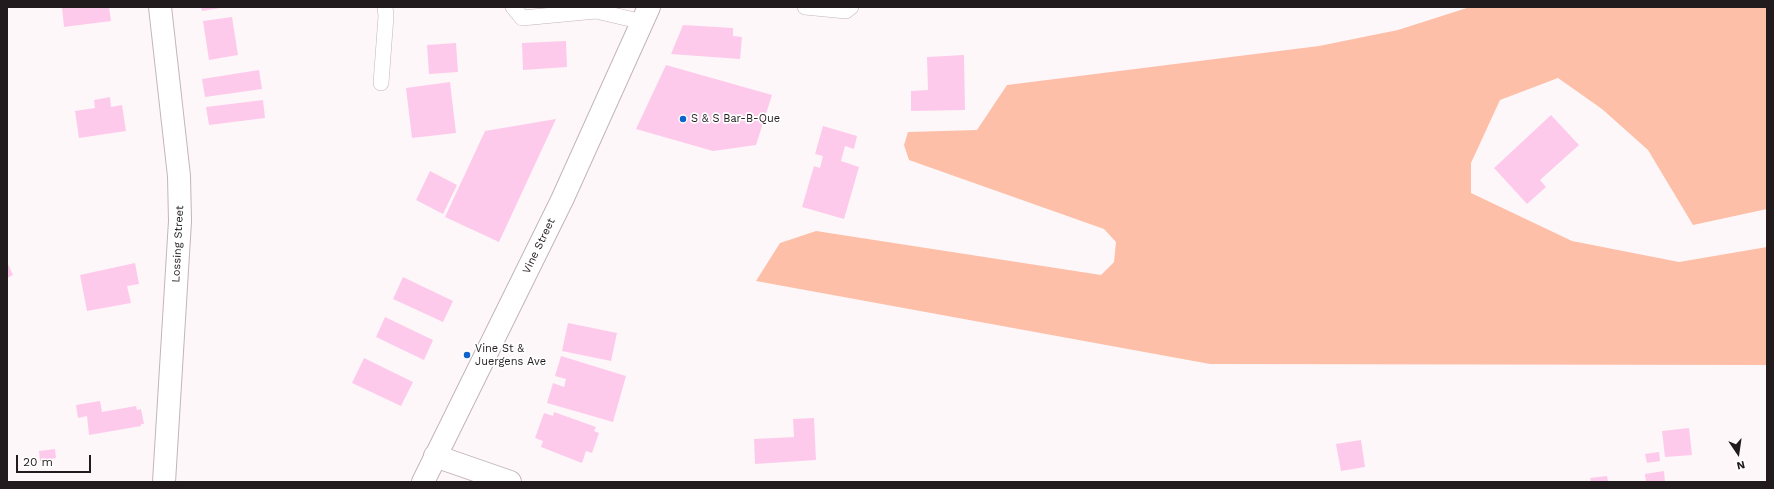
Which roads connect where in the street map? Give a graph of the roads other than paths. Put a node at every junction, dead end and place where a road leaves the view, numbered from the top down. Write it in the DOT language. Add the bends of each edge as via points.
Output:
graph roads {
  1 [pos="160,7"];
  2 [pos="385,7"];
  3 [pos="513,7"];
  4 [pos="805,7"];
  5 [pos="850,7"];
  6 [pos="597,9"];
  7 [pos="646,14"];
  8 [pos="381,83"];
  9 [pos="435,456"];
  10 [pos="164,482"];
  11 [pos="423,482"];
  12 [pos="510,482"];
  1 -- 10 [label="street, Lossing Street" via="180,199"];
  2 -- 8 [label="lane"];
  3 -- 6 [label="lane" via="522,18"];
  4 -- 5 [label="lane" via="846,11"];
  6 -- 7 [label="lane"];
  7 -- 9 [label="street, Vine Street" via="562,200"];
  9 -- 11 [label="street, Vine Street"];
  9 -- 12 [label="street"];
}
